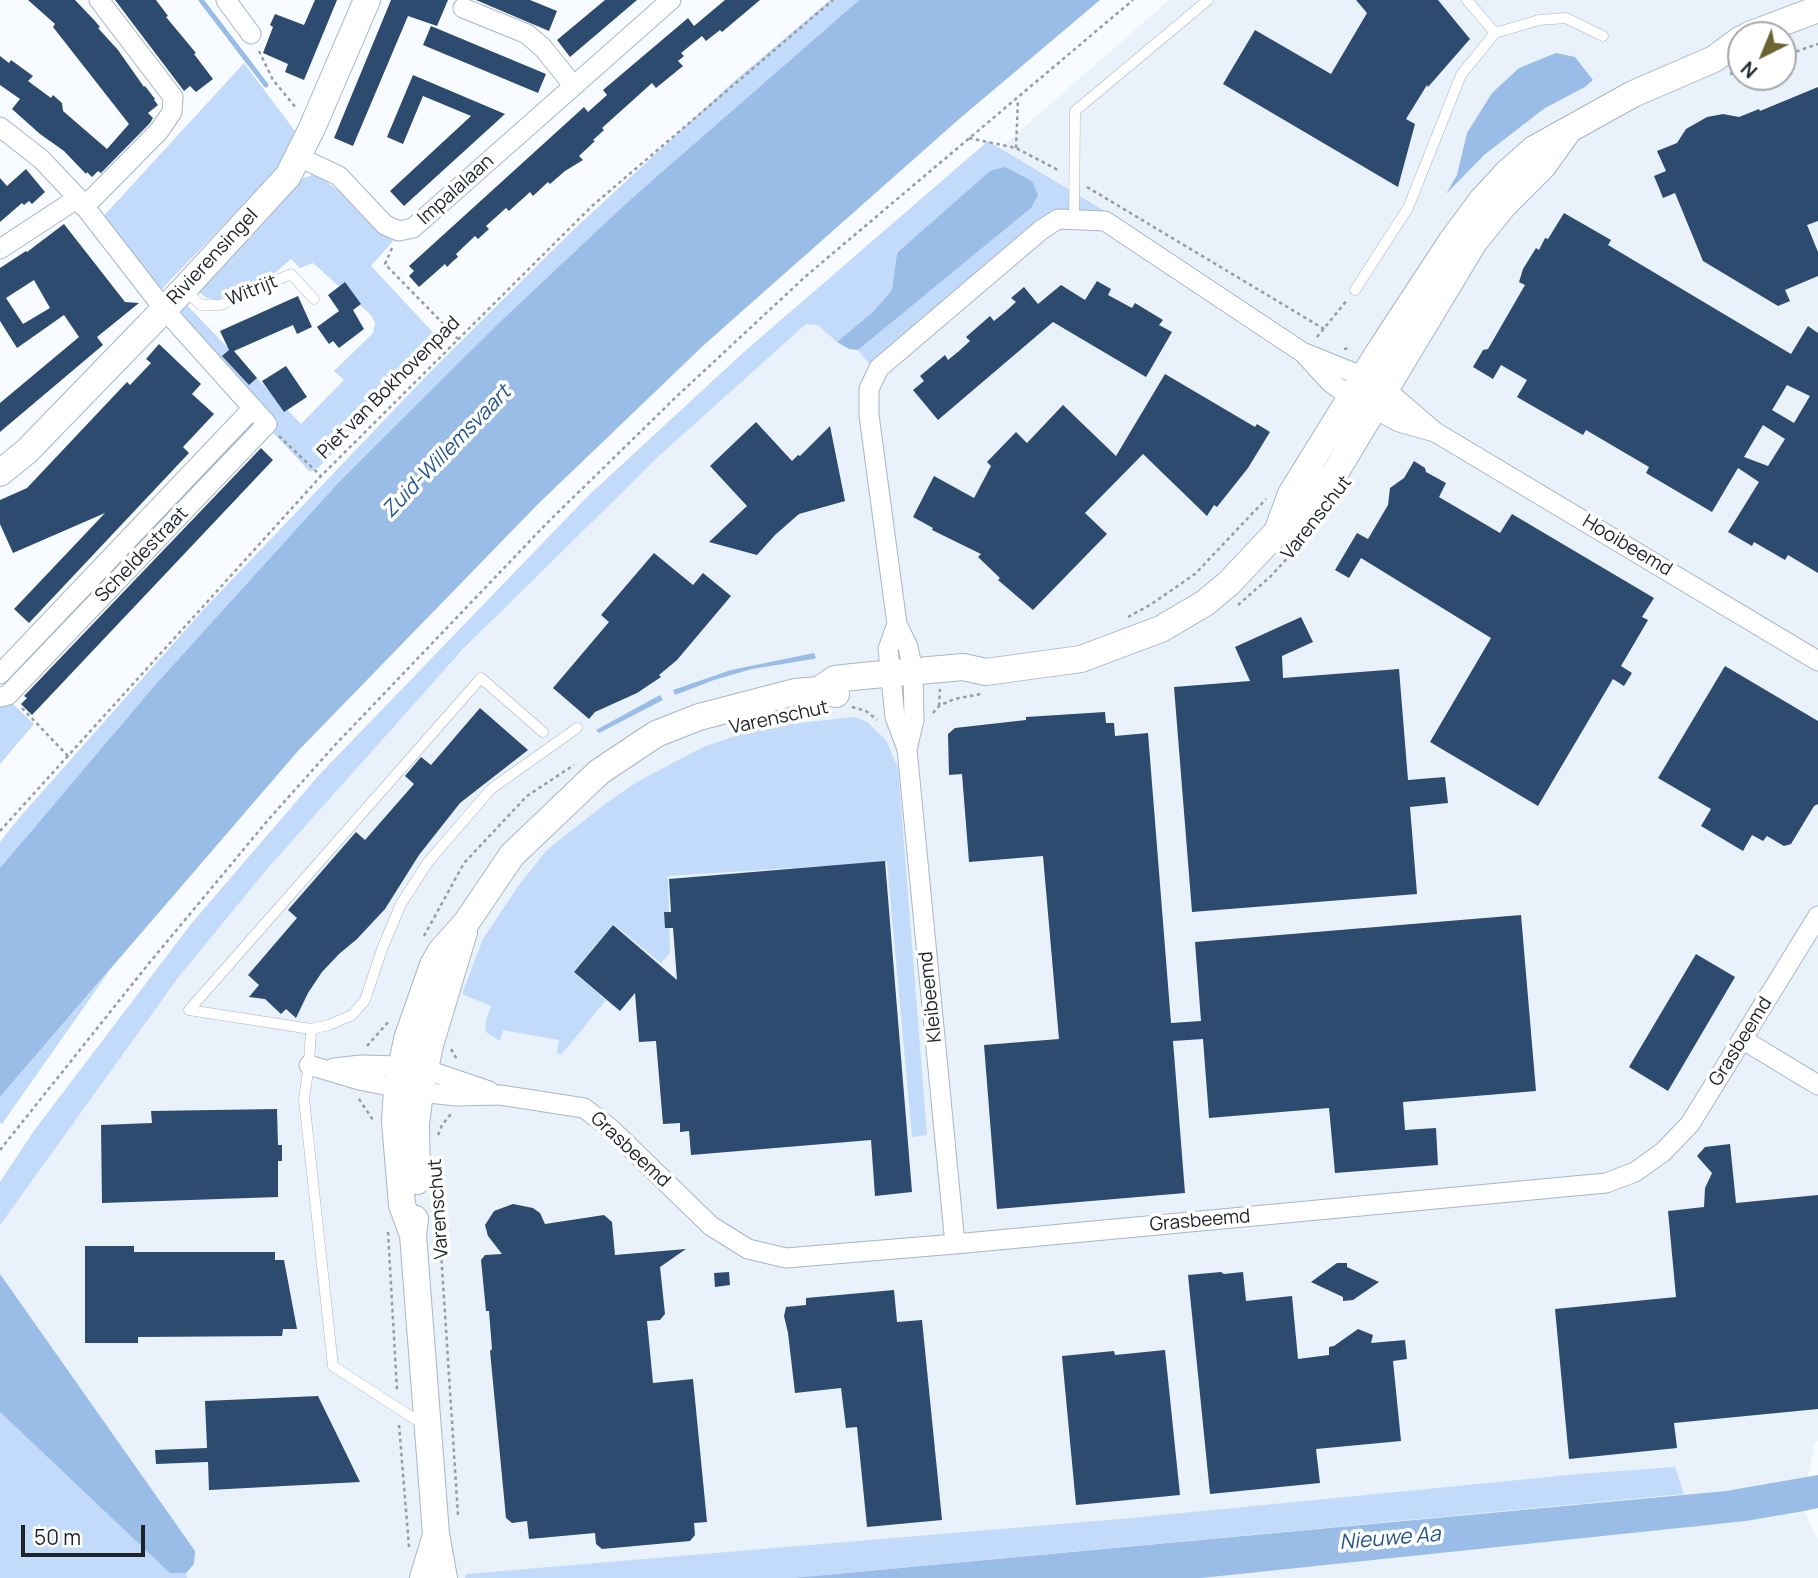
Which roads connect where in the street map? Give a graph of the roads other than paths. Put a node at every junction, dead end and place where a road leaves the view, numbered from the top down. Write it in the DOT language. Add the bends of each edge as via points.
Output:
graph roads {
  1 [pos="90,0"];
  2 [pos="99,0"];
  3 [pos="226,0"];
  4 [pos="367,0"];
  5 [pos="671,0"];
  6 [pos="1208,0"];
  7 [pos="1467,0"];
  8 [pos="463,8"];
  9 [pos="1818,9"];
  10 [pos="113,18"];
  11 [pos="1786,21"];
  12 [pos="1818,27"];
  13 [pos="1495,33"];
  14 [pos="251,34"];
  15 [pos="1797,35"];
  16 [pos="1603,36"];
  17 [pos="1727,63"];
  18 [pos="573,85"];
  19 [pos="0,127"];
  20 [pos="299,157"];
  21 [pos="81,203"];
  22 [pos="1074,220"];
  23 [pos="0,249"];
  24 [pos="184,289"];
  25 [pos="1355,290"];
  26 [pos="314,299"];
  27 [pos="164,309"];
  28 [pos="1302,352"];
  29 [pos="1363,388"];
  30 [pos="253,408"];
  31 [pos="0,473"];
  32 [pos="1818,661"];
  33 [pos="0,674"];
  34 [pos="903,681"];
  35 [pos="4,696"];
  36 [pos="577,728"];
  37 [pos="543,732"];
  38 [pos="1818,916"];
  39 [pos="311,1029"];
  40 [pos="1742,1040"];
  41 [pos="318,1067"];
  42 [pos="411,1079"];
  43 [pos="1818,1085"];
  44 [pos="955,1244"];
  45 [pos="428,1427"];
  46 [pos="436,1534"];
  47 [pos="423,1578"];
  48 [pos="444,1578"];
  1 -- 10 [label="street"];
  2 -- 10 [label="street"];
  3 -- 14 [label="street"];
  4 -- 20 [label="street, Rivierensingel"];
  5 -- 18 [label="street, Impalalaan"];
  6 -- 22 [label="lane" via="1075,111"];
  7 -- 13 [label="lane"];
  8 -- 18 [label="street" via="527,34"];
  9 -- 11 [label="street"];
  10 -- 21 [label="street" via="173,97 172,112 159,131"];
  12 -- 15 [label="street"];
  13 -- 16 [label="lane" via="1539,20 1566,18"];
  13 -- 25 [label="lane" via="1461,75 1408,208"];
  17 -- 29 [label="street, Varenschut" via="1633,94 1534,149 1482,200 1451,242"];
  18 -- 20 [label="street, Impalalaan" via="413,228 398,231 385,225 339,176"];
  19 -- 21 [label="street" via="41,159"];
  20 -- 24 [label="street, Rivierensingel" via="288,176"];
  21 -- 23 [label="street"];
  21 -- 27 [label="street"];
  22 -- 28 [label="street" via="1104,220"];
  22 -- 34 [label="street" via="1058,219 1041,230 879,368 869,389 897,624 908,647"];
  24 -- 26 [label="lane, Witrijt" via="201,304 221,305 291,274"];
  24 -- 27 [label="street, Rivierensingel"];
  27 -- 30 [label="street"];
  27 -- 31 [label="street, Rivierensingel" via="27,452"];
  28 -- 29 [label="street"];
  28 -- 29 [label="street" via="1331,383"];
  29 -- 32 [label="street, Hooibeemd" via="1399,422 1435,432"];
  29 -- 34 [label="street, Varenschut" via="1335,473 1308,509 1277,532 1205,603 1161,629 1081,659 985,683 963,667"];
  30 -- 33 [label="street, Scheldestraat"];
  30 -- 35 [label="street, Scheldestraat" via="267,424"];
  34 -- 42 [label="street, Varenschut" via="835,679 819,690 699,717 656,734 599,772 512,855 466,923"];
  34 -- 44 [label="street, Kleibeemd"];
  36 -- 39 [label="lane" via="491,789 452,833 401,905 365,1000 352,1015"];
  37 -- 39 [label="lane" via="481,678 189,1010"];
  38 -- 40 [label="street, Grasbeemd"];
  39 -- 41 [label="lane"];
  40 -- 43 [label="street"];
  40 -- 44 [label="street, Grasbeemd" via="1690,1124 1635,1172 1606,1183"];
  41 -- 42 [label="street"];
  41 -- 45 [label="lane" via="304,1099 333,1366"];
  42 -- 44 [label="street, Grasbeemd" via="584,1108 711,1226 748,1250 786,1258"];
  42 -- 45 [label="street, Varenschut" via="417,1200 401,1234"];
  45 -- 46 [label="street, Varenschut"];
  46 -- 47 [label="street, Varenschut"];
  46 -- 48 [label="street, Varenschut"];
}
